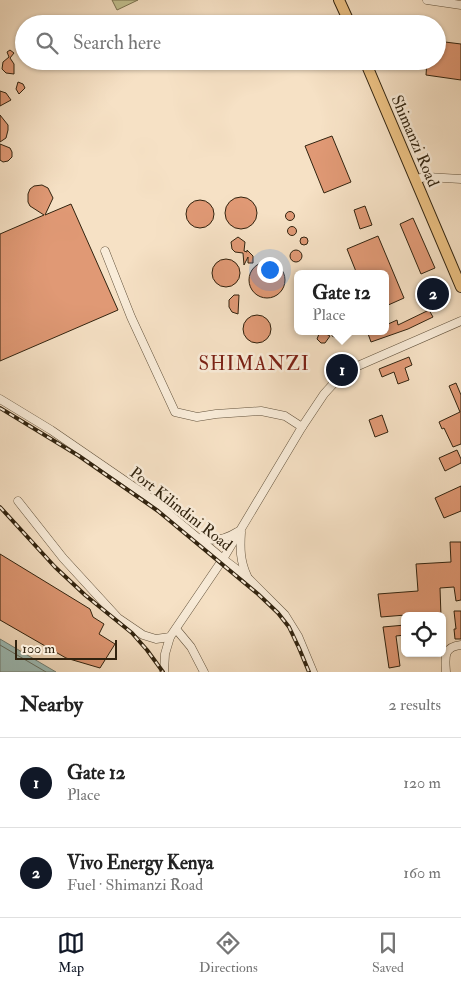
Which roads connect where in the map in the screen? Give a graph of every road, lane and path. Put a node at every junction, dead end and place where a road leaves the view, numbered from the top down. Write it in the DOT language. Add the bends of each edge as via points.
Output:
graph roads {
  1 [pos="340,0"];
  2 [pos="427,0"];
  3 [pos="461,4"];
  4 [pos="346,15"];
  5 [pos="369,70"];
  6 [pos="415,178"];
  7 [pos="461,179"];
  8 [pos="105,251"];
  9 [pos="461,287"];
  10 [pos="461,321"];
  11 [pos="0,399"];
  12 [pos="302,427"];
  13 [pos="18,501"];
  14 [pos="241,530"];
  15 [pos="197,536"];
  16 [pos="223,559"];
  17 [pos="247,577"];
  18 [pos="176,630"];
  19 [pos="170,637"];
  20 [pos="461,645"];
  21 [pos="164,672"];
  22 [pos="204,672"];
  23 [pos="314,672"];
  24 [pos="446,672"];
  1 -- 4 [label="main road"];
  2 -- 3 [label="street"];
  5 -- 6 [label="main road, Shimanzi Road"];
  6 -- 7 [label="street"];
  6 -- 9 [label="main road, Shimanzi Road"];
  8 -- 12 [label="street" via="175,412 197,417 261,411 285,416"];
  10 -- 12 [label="street" via="344,372 324,394"];
  11 -- 15 [label="street, Port Kilindini Road" via="150,498"];
  12 -- 14 [label="street"];
  13 -- 19 [label="street" via="63,558 118,618 143,635 156,639"];
  14 -- 15 [label="street" via="229,538 210,540"];
  14 -- 16 [label="street"];
  14 -- 17 [label="street" via="242,565"];
  15 -- 16 [label="street, Port Kilindini Road"];
  16 -- 17 [label="street, Port Kilindini Road"];
  16 -- 18 [label="street"];
  17 -- 23 [label="street, Port Kilindini Road" via="285,615"];
  18 -- 19 [label="street"];
  18 -- 22 [label="street" via="191,647"];
  19 -- 21 [label="street"];
  20 -- 24 [label="street" via="452,646 446,652"];
}
